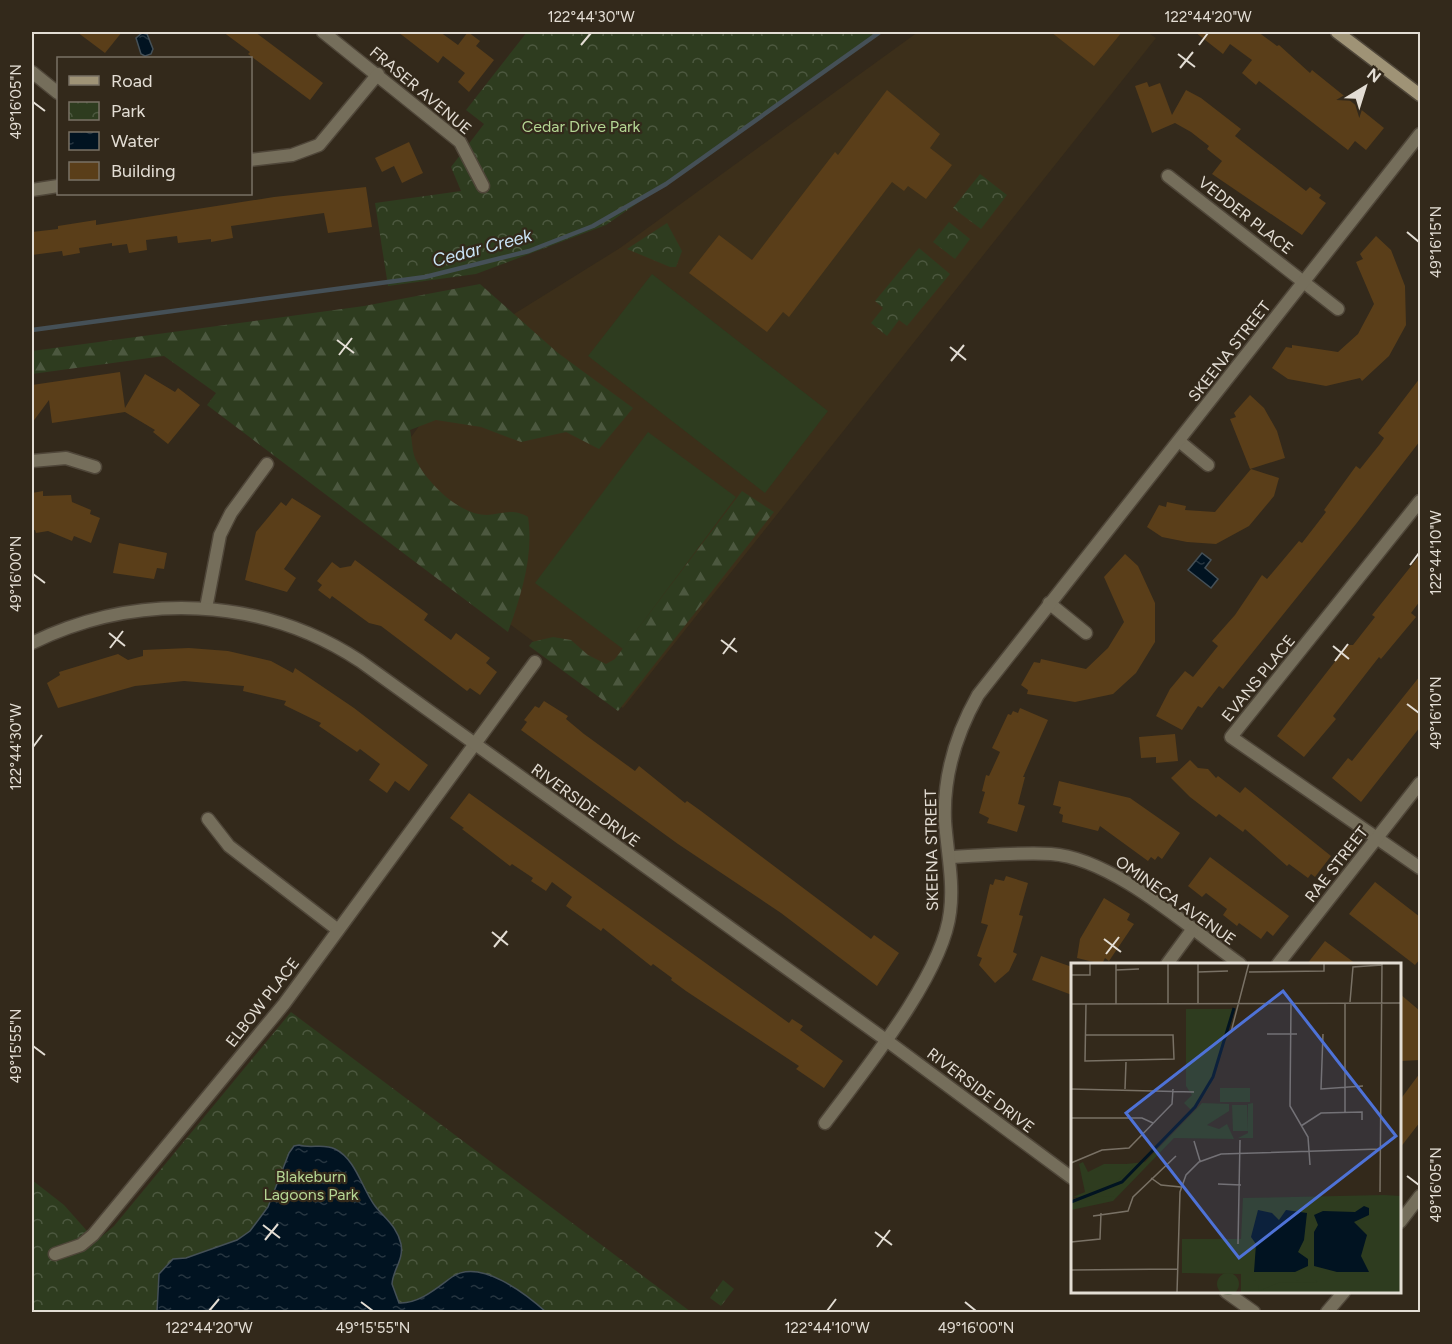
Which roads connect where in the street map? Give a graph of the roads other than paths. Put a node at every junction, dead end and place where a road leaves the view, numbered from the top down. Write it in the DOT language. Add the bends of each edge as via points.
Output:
graph roads {
  1 [pos="323,32"];
  2 [pos="1337,32"];
  3 [pos="32,72"];
  4 [pos="378,74"];
  5 [pos="57,92"];
  6 [pos="1420,95"];
  7 [pos="1420,134"];
  8 [pos="252,160"];
  9 [pos="1167,176"];
  10 [pos="57,186"];
  11 [pos="483,186"];
  12 [pos="32,190"];
  13 [pos="1304,281"];
  14 [pos="1338,309"];
  15 [pos="1179,441"];
  16 [pos="32,461"];
  17 [pos="267,464"];
  18 [pos="1208,465"];
  19 [pos="95,467"];
  20 [pos="1420,501"];
  21 [pos="1049,603"];
  22 [pos="206,608"];
  23 [pos="1086,633"];
  24 [pos="32,643"];
  25 [pos="536,662"];
  26 [pos="474,746"];
  27 [pos="1420,783"];
  28 [pos="207,819"];
  29 [pos="1376,840"];
  30 [pos="950,857"];
  31 [pos="1420,868"];
  32 [pos="338,930"];
  33 [pos="1192,930"];
  34 [pos="1168,963"];
  35 [pos="1239,963"];
  36 [pos="1279,963"];
  37 [pos="886,1040"];
  38 [pos="825,1123"];
  39 [pos="1071,1177"];
  40 [pos="1420,1196"];
  41 [pos="1401,1221"];
  42 [pos="55,1254"];
  43 [pos="1227,1293"];
  44 [pos="1343,1293"];
  45 [pos="1254,1312"];
  46 [pos="1327,1312"];
  1 -- 4 [label="street, FRASER AVENUE"];
  2 -- 6 [label="main road"];
  3 -- 5 [label="street"];
  4 -- 8 [label="street" via="319,145 292,155"];
  4 -- 11 [label="street, FRASER AVENUE" via="460,141"];
  7 -- 13 [label="street, SKEENA STREET"];
  9 -- 13 [label="street, VEDDER PLACE"];
  10 -- 12 [label="street"];
  13 -- 14 [label="street"];
  13 -- 15 [label="street, SKEENA STREET"];
  15 -- 18 [label="street"];
  15 -- 21 [label="street, SKEENA STREET"];
  16 -- 19 [label="street" via="66,458"];
  17 -- 22 [label="street" via="220,535"];
  20 -- 29 [label="street, EVANS PLACE" via="1231,737"];
  21 -- 23 [label="street"];
  21 -- 30 [label="street, SKEENA STREET" via="978,695 960,728 945,792"];
  22 -- 24 [label="street, RIVERSIDE DRIVE" via="159,608 113,614 67,627"];
  22 -- 26 [label="street, RIVERSIDE DRIVE" via="270,620 325,641 360,661"];
  25 -- 26 [label="street, ELBOW PLACE"];
  26 -- 32 [label="street, ELBOW PLACE"];
  26 -- 37 [label="street, RIVERSIDE DRIVE"];
  27 -- 29 [label="street, RAE STREET"];
  28 -- 32 [label="street" via="229,846"];
  29 -- 31 [label="street"];
  29 -- 36 [label="street, RAE STREET"];
  30 -- 33 [label="street, OMINECA AVENUE" via="1052,854 1094,864 1119,876"];
  30 -- 37 [label="street, SKEENA STREET" via="950,914 938,950 921,986"];
  32 -- 42 [label="street, ELBOW PLACE" via="284,1004 93,1234 81,1245"];
  33 -- 34 [label="street"];
  33 -- 35 [label="street, OMINECA AVENUE"];
  37 -- 38 [label="street, SKEENA STREET"];
  37 -- 39 [label="street, RIVERSIDE DRIVE"];
  40 -- 41 [label="street"];
  43 -- 45 [label="street"];
  44 -- 46 [label="street"];
}
